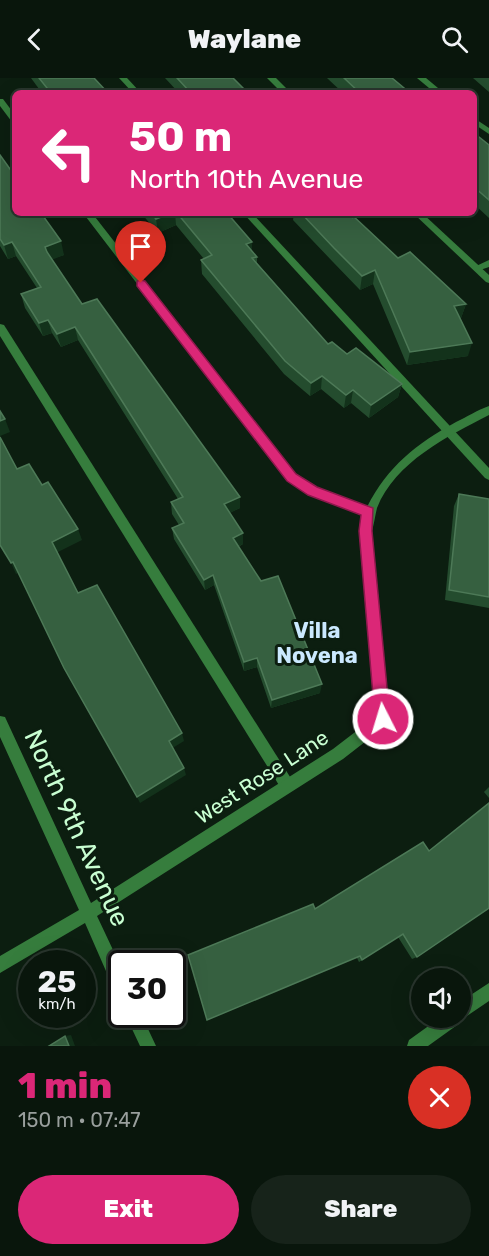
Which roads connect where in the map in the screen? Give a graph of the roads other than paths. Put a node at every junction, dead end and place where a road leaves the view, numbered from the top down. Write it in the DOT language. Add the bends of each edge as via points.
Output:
graph roads {
  1 [pos="123,78"];
  2 [pos="271,78"];
  3 [pos="421,78"];
  4 [pos="134,90"];
  5 [pos="284,90"];
  6 [pos="436,90"];
  7 [pos="0,101"];
  8 [pos="12,116"];
  9 [pos="477,122"];
  10 [pos="489,132"];
  11 [pos="89,216"];
  12 [pos="251,216"];
  13 [pos="420,216"];
  14 [pos="489,263"];
  15 [pos="477,268"];
  16 [pos="489,280"];
  17 [pos="0,328"];
  18 [pos="489,410"];
  19 [pos="448,431"];
  20 [pos="489,475"];
  21 [pos="368,512"];
  22 [pos="0,722"];
  23 [pos="287,785"];
  24 [pos="88,914"];
  25 [pos="108,958"];
  26 [pos="0,965"];
  27 [pos="489,991"];
  28 [pos="471,1004"];
  29 [pos="140,1028"];
  30 [pos="439,1028"];
  31 [pos="148,1046"];
  32 [pos="415,1046"];
  1 -- 4 [label="street"];
  2 -- 5 [label="street"];
  3 -- 6 [label="street"];
  7 -- 8 [label="street"];
  9 -- 10 [label="street"];
  11 -- 21 [label="street" via="292,478 313,491"];
  12 -- 19 [label="street"];
  13 -- 15 [label="street"];
  14 -- 15 [label="street"];
  15 -- 16 [label="street"];
  17 -- 23 [label="street"];
  18 -- 19 [label="street"];
  19 -- 20 [label="street"];
  19 -- 21 [label="street" via="397,470"];
  21 -- 23 [label="street, West Rose Lane" via="366,531 383,719 338,754"];
  22 -- 24 [label="street, North 9th Avenue"];
  23 -- 24 [label="street, West Rose Lane"];
  24 -- 25 [label="street, North 9th Avenue"];
  24 -- 26 [label="street, West Rose Lane"];
  27 -- 28 [label="street"];
  29 -- 31 [label="street"];
  30 -- 32 [label="street"];
}
